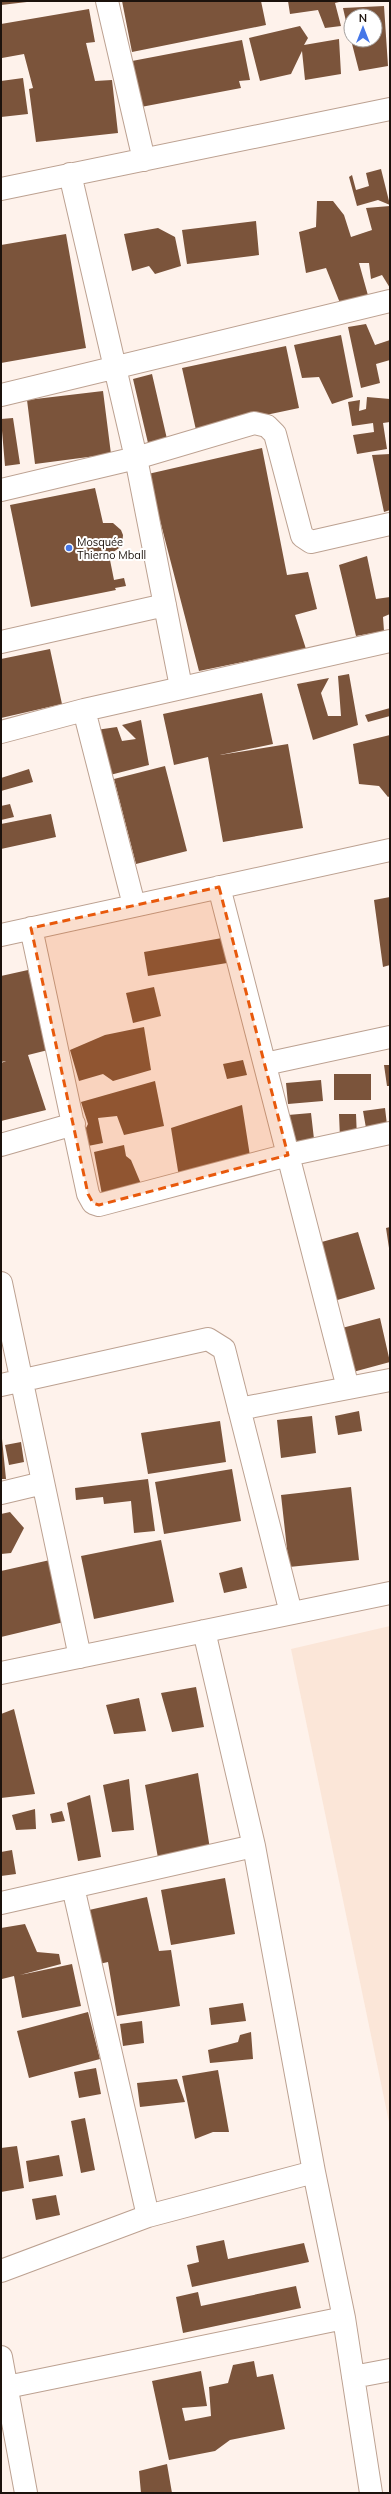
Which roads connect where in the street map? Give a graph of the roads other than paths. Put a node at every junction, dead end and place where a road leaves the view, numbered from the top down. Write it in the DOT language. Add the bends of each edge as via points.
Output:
graph roads {
  1 [pos="107,1"];
  2 [pos="390,109"];
  3 [pos="144,160"];
  4 [pos="70,174"];
  5 [pos="1,189"];
  6 [pos="390,301"];
  7 [pos="116,367"];
  8 [pos="1,395"];
  9 [pos="136,458"];
  10 [pos="1,490"];
  11 [pos="390,524"];
  12 [pos="165,605"];
  13 [pos="390,641"];
  14 [pos="1,642"];
  15 [pos="181,687"];
  16 [pos="84,710"];
  17 [pos="1,732"];
  18 [pos="390,850"];
  19 [pos="219,887"];
  20 [pos="134,906"];
  21 [pos="31,928"];
  22 [pos="1,935"];
  23 [pos="390,1037"];
  24 [pos="265,1064"];
  25 [pos="74,1124"];
  26 [pos="390,1133"];
  27 [pos="1,1145"];
  28 [pos="288,1155"];
  29 [pos="1,1283"];
  30 [pos="390,1380"];
  31 [pos="11,1384"];
  32 [pos="348,1388"];
  33 [pos="239,1409"];
  34 [pos="43,1483"];
  35 [pos="1,1493"];
  36 [pos="390,1593"];
  37 [pos="291,1613"];
  38 [pos="204,1632"];
  39 [pos="80,1657"];
  40 [pos="1,1673"];
  41 [pos="254,1846"];
  42 [pos="73,1886"];
  43 [pos="1,1903"];
  44 [pos="314,2172"];
  45 [pos="148,2216"];
  46 [pos="1,2271"];
  47 [pos="344,2318"];
  48 [pos="1,2357"];
  49 [pos="390,2370"];
  50 [pos="353,2377"];
  51 [pos="7,2387"];
  52 [pos="21,2492"];
  53 [pos="371,2493"];
  1 -- 3 [label="street"];
  2 -- 3 [label="street"];
  3 -- 4 [label="street"];
  4 -- 5 [label="street"];
  4 -- 7 [label="street"];
  6 -- 7 [label="street"];
  7 -- 8 [label="street"];
  7 -- 9 [label="street"];
  9 -- 10 [label="street"];
  9 -- 11 [label="street" via="254,423 267,426 275,434 302,536 311,542 325,541"];
  9 -- 12 [label="street"];
  12 -- 14 [label="street"];
  12 -- 15 [label="street"];
  13 -- 15 [label="street"];
  15 -- 16 [label="street"];
  16 -- 17 [label="street"];
  16 -- 20 [label="street"];
  18 -- 19 [label="street"];
  19 -- 20 [label="street"];
  19 -- 24 [label="street"];
  20 -- 21 [label="street"];
  21 -- 22 [label="street"];
  21 -- 25 [label="street"];
  23 -- 24 [label="street"];
  24 -- 28 [label="street"];
  25 -- 27 [label="street"];
  25 -- 28 [label="street" via="88,1194 93,1203 99,1205"];
  26 -- 28 [label="street"];
  28 -- 32 [label="street"];
  29 -- 31 [label="street"];
  30 -- 32 [label="street"];
  31 -- 33 [label="street" via="208,1339 224,1349"];
  31 -- 34 [label="street"];
  32 -- 33 [label="street"];
  33 -- 37 [label="street"];
  34 -- 35 [label="street"];
  34 -- 39 [label="street"];
  36 -- 37 [label="street"];
  37 -- 38 [label="street"];
  38 -- 39 [label="street"];
  38 -- 41 [label="street"];
  39 -- 40 [label="street"];
  41 -- 42 [label="street"];
  41 -- 44 [label="street"];
  42 -- 43 [label="street"];
  42 -- 45 [label="street"];
  44 -- 45 [label="street"];
  44 -- 47 [label="street"];
  45 -- 46 [label="street"];
  47 -- 50 [label="street"];
  47 -- 51 [label="street"];
  48 -- 51 [label="street"];
  49 -- 50 [label="street"];
  50 -- 53 [label="street"];
  51 -- 52 [label="street"];
}
